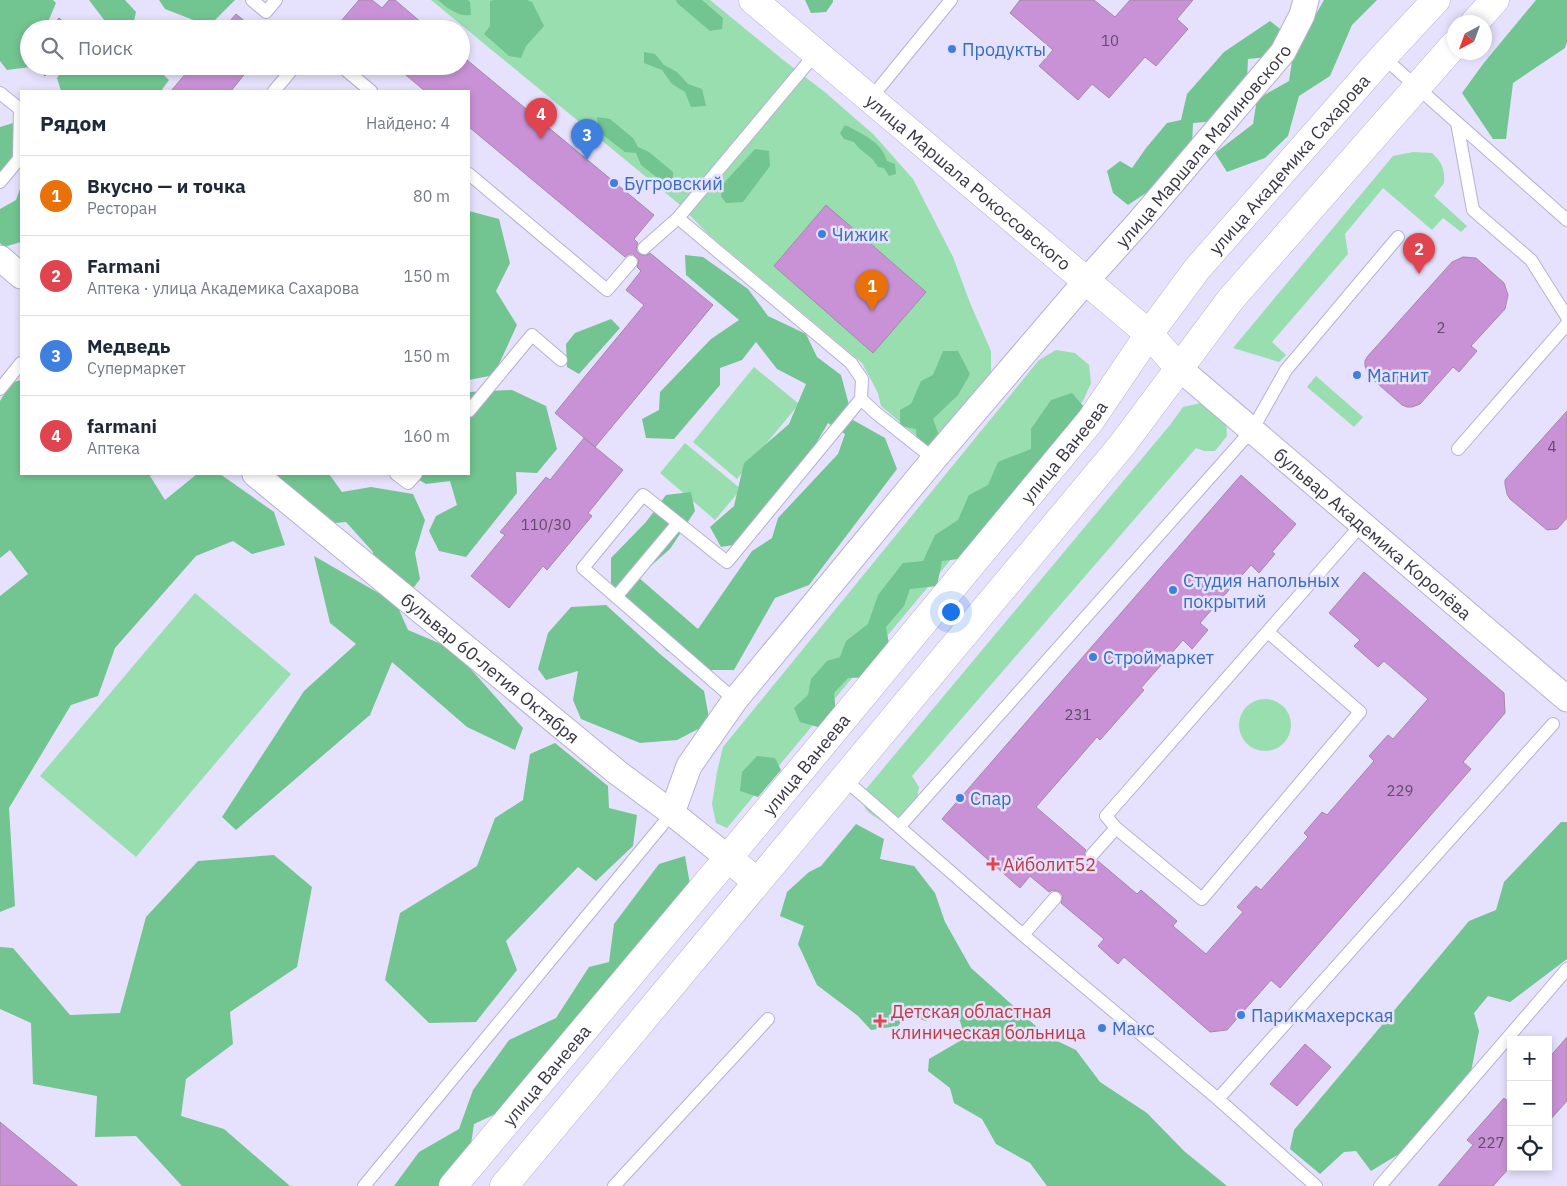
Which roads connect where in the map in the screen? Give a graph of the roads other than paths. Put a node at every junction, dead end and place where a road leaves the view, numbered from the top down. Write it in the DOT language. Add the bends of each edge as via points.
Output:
graph roads {
  1 [pos="252,0"];
  2 [pos="276,0"];
  3 [pos="753,0"];
  4 [pos="951,0"];
  5 [pos="1306,0"];
  6 [pos="1436,0"];
  7 [pos="1496,0"];
  8 [pos="1482,15"];
  9 [pos="817,52"];
  10 [pos="1447,53"];
  11 [pos="1383,57"];
  12 [pos="287,75"];
  13 [pos="352,75"];
  14 [pos="1416,87"];
  15 [pos="275,90"];
  16 [pos="370,90"];
  17 [pos="0,93"];
  18 [pos="871,98"];
  19 [pos="1457,123"];
  20 [pos="470,175"];
  21 [pos="0,182"];
  22 [pos="678,218"];
  23 [pos="1567,220"];
  24 [pos="1398,237"];
  25 [pos="644,248"];
  26 [pos="0,258"];
  27 [pos="631,262"];
  28 [pos="20,275"];
  29 [pos="1086,281"];
  30 [pos="1567,317"];
  31 [pos="1567,324"];
  32 [pos="1149,334"];
  33 [pos="561,360"];
  34 [pos="20,364"];
  35 [pos="1179,368"];
  36 [pos="0,389"];
  37 [pos="861,399"];
  38 [pos="470,410"];
  39 [pos="1252,430"];
  40 [pos="1458,449"];
  41 [pos="934,459"];
  42 [pos="256,475"];
  43 [pos="397,475"];
  44 [pos="415,475"];
  45 [pos="678,524"];
  46 [pos="1362,524"];
  47 [pos="616,597"];
  48 [pos="1268,632"];
  49 [pos="1567,699"];
  50 [pos="735,700"];
  51 [pos="1553,724"];
  52 [pos="843,778"];
  53 [pos="672,813"];
  54 [pos="899,826"];
  55 [pos="1116,828"];
  56 [pos="1092,855"];
  57 [pos="728,858"];
  58 [pos="757,882"];
  59 [pos="1055,898"];
  60 [pos="1023,935"];
  61 [pos="1567,969"];
  62 [pos="768,1019"];
  63 [pos="1218,1099"];
  64 [pos="364,1186"];
  65 [pos="453,1186"];
  66 [pos="504,1186"];
  67 [pos="614,1186"];
  68 [pos="1316,1186"];
  69 [pos="1380,1186"];
  1 -- 2 [label="lane" via="266,12"];
  3 -- 9 [label="main road, улица Маршала Рокоссовского"];
  4 -- 18 [label="lane"];
  5 -- 29 [label="street, улица Маршала Малиновского" via="1283,52"];
  6 -- 11 [label="main road, улица Академика Сахарова"];
  7 -- 8 [label="main road"];
  9 -- 18 [label="main road, улица Маршала Рокоссовского"];
  9 -- 22 [label="lane"];
  10 -- 14 [label="main road"];
  11 -- 14 [label="lane"];
  11 -- 32 [label="main road, улица Академика Сахарова" via="1197,269"];
  12 -- 15 [label="lane"];
  13 -- 16 [label="lane"];
  14 -- 19 [label="lane"];
  14 -- 35 [label="main road" via="1231,300"];
  17 -- 21 [label="lane" via="20,109 19,159"];
  18 -- 29 [label="main road, улица Маршала Рокоссовского"];
  19 -- 23 [label="lane"];
  19 -- 30 [label="lane" via="1473,210 1531,260"];
  20 -- 27 [label="lane" via="607,290"];
  22 -- 25 [label="lane"];
  22 -- 37 [label="lane" via="851,363 862,379"];
  24 -- 39 [label="lane" via="1286,370"];
  26 -- 28 [label="street"];
  29 -- 32 [label="main road, улица Маршала Рокоссовского"];
  29 -- 41 [label="street, улица Маршала Малиновского"];
  31 -- 40 [label="lane"];
  32 -- 35 [label="main road, улица Маршала Рокоссовского"];
  32 -- 57 [label="main road, улица Ванеева" via="1091,420"];
  33 -- 38 [label="lane" via="532,335"];
  34 -- 36 [label="lane"];
  35 -- 39 [label="street, бульвар Академика Королёва"];
  35 -- 52 [label="main road" via="1122,445"];
  37 -- 41 [label="lane"];
  37 -- 45 [label="lane" via="727,562"];
  39 -- 46 [label="street, бульвар Академика Королёва"];
  39 -- 54 [label="lane"];
  41 -- 50 [label="street, улица Маршала Малиновского"];
  42 -- 53 [label="street, бульвар 60-летия Октября"];
  43 -- 44 [label="lane" via="408,484"];
  45 -- 47 [label="lane"];
  45 -- 47 [label="lane" via="643,495 583,568"];
  46 -- 48 [label="lane"];
  46 -- 49 [label="street, бульвар Академика Королёва"];
  47 -- 50 [label="lane"];
  48 -- 55 [label="lane" via="1106,816"];
  48 -- 55 [label="lane" via="1360,712 1202,899"];
  50 -- 53 [label="street, улица Маршала Малиновского" via="689,766"];
  51 -- 63 [label="lane"];
  52 -- 54 [label="lane"];
  52 -- 58 [label="main road"];
  53 -- 57 [label="street, бульвар 60-летия Октября"];
  53 -- 64 [label="lane"];
  54 -- 60 [label="lane"];
  55 -- 56 [label="lane"];
  57 -- 58 [label="main road"];
  57 -- 65 [label="main road, улица Ванеева"];
  58 -- 66 [label="main road"];
  59 -- 60 [label="lane"];
  60 -- 63 [label="lane"];
  61 -- 69 [label="lane"];
  62 -- 67 [label="lane"];
  63 -- 68 [label="lane"];
}
